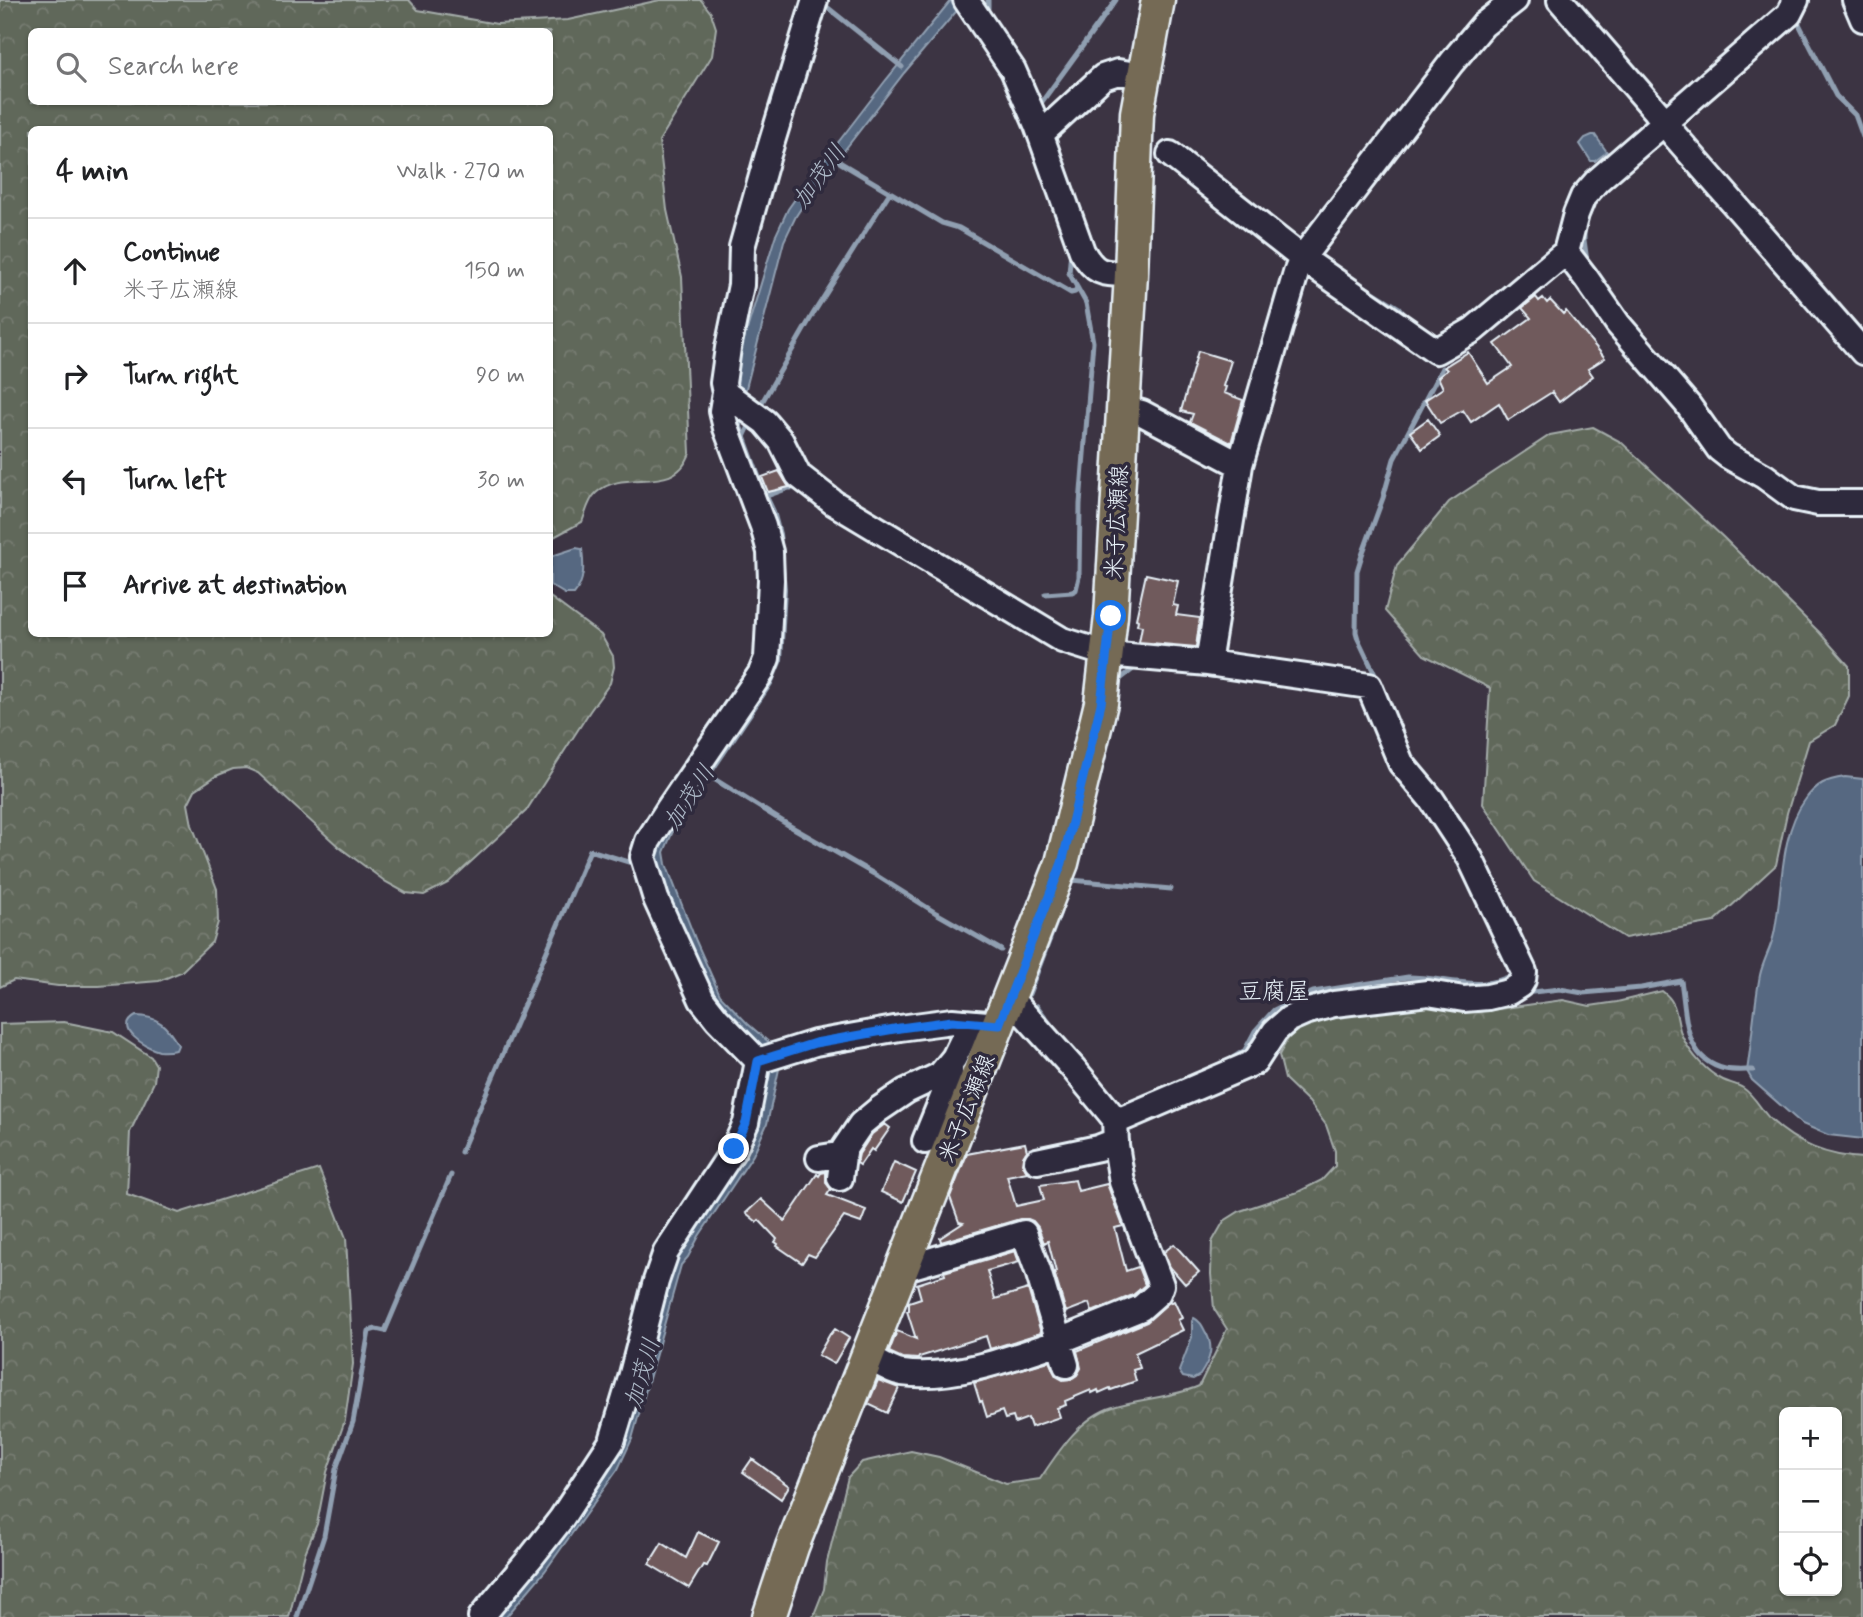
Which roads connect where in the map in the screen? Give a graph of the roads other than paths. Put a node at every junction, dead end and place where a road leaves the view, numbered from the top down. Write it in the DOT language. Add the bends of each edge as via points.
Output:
graph roads {
  1 [pos="815,0"];
  2 [pos="1158,0"];
  3 [pos="1515,0"];
  4 [pos="1560,0"];
  5 [pos="1796,0"];
  6 [pos="1855,0"];
  7 [pos="967,1"];
  8 [pos="1863,19"];
  9 [pos="1144,76"];
  10 [pos="1664,123"];
  11 [pos="1041,134"];
  12 [pos="1170,154"];
  13 [pos="1566,252"];
  14 [pos="1302,258"];
  15 [pos="1130,274"];
  16 [pos="1863,352"];
  17 [pos="725,393"];
  18 [pos="1123,408"];
  19 [pos="1240,466"];
  20 [pos="1863,503"];
  21 [pos="1107,654"];
  22 [pos="1208,663"];
  23 [pos="993,1015"];
  24 [pos="758,1061"];
  25 [pos="950,1063"];
  26 [pos="1115,1130"];
  27 [pos="925,1141"];
  28 [pos="819,1158"];
  29 [pos="1037,1161"];
  30 [pos="902,1269"];
  31 [pos="1061,1349"];
  32 [pos="867,1357"];
  33 [pos="481,1617"];
  34 [pos="769,1617"];
  1 -- 17 [label="street" via="742,247"];
  2 -- 9 [label="main road, 米子広瀬線"];
  3 -- 14 [label="street" via="1483,25 1452,62"];
  4 -- 10 [label="street"];
  5 -- 10 [label="street" via="1788,14"];
  6 -- 8 [label="street"];
  7 -- 11 [label="street" via="1013,70"];
  9 -- 11 [label="street" via="1118,72 1103,77"];
  9 -- 15 [label="main road, 米子広瀬線" via="1137,113"];
  10 -- 13 [label="street" via="1583,197"];
  10 -- 16 [label="street"];
  11 -- 15 [label="street" via="1088,262 1098,271"];
  12 -- 14 [label="street"];
  13 -- 14 [label="street" via="1473,330 1436,351"];
  13 -- 20 [label="street" via="1719,449 1794,498"];
  14 -- 19 [label="street"];
  15 -- 18 [label="main road, 米子広瀬線"];
  17 -- 21 [label="street" via="765,422 781,441 797,475 834,503 1062,640"];
  17 -- 24 [label="street" via="722,411 726,428 770,552 767,658 648,841 643,857 656,899 702,1000"];
  18 -- 19 [label="street" via="1142,413"];
  18 -- 21 [label="main road, 米子広瀬線"];
  19 -- 22 [label="street"];
  21 -- 22 [label="street"];
  21 -- 23 [label="main road, 米子広瀬線" via="1101,704 1062,863"];
  22 -- 26 [label="street" via="1369,686 1401,763 1433,800 1470,858 1524,972 1523,980 1509,992 1488,997 1464,999 1428,993 1305,1012 1275,1031 1255,1062 1122,1119"];
  23 -- 24 [label="street" via="815,1043"];
  23 -- 25 [label="street"];
  23 -- 26 [label="street" via="1073,1068"];
  23 -- 30 [label="main road, 米子広瀬線"];
  24 -- 33 [label="street" via="746,1123 734,1149 666,1252 612,1441 561,1519"];
  25 -- 27 [label="street" via="950,1080"];
  25 -- 28 [label="street" via="940,1075 906,1091 862,1124 844,1149 842,1166"];
  26 -- 29 [label="street" via="1098,1147"];
  26 -- 31 [label="street" via="1122,1182 1161,1285 1141,1308"];
  30 -- 31 [label="street" via="1024,1233"];
  30 -- 32 [label="main road, 米子広瀬線"];
  31 -- 32 [label="street" via="937,1375 899,1373"];
  32 -- 34 [label="main road, 米子広瀬線"];
}
